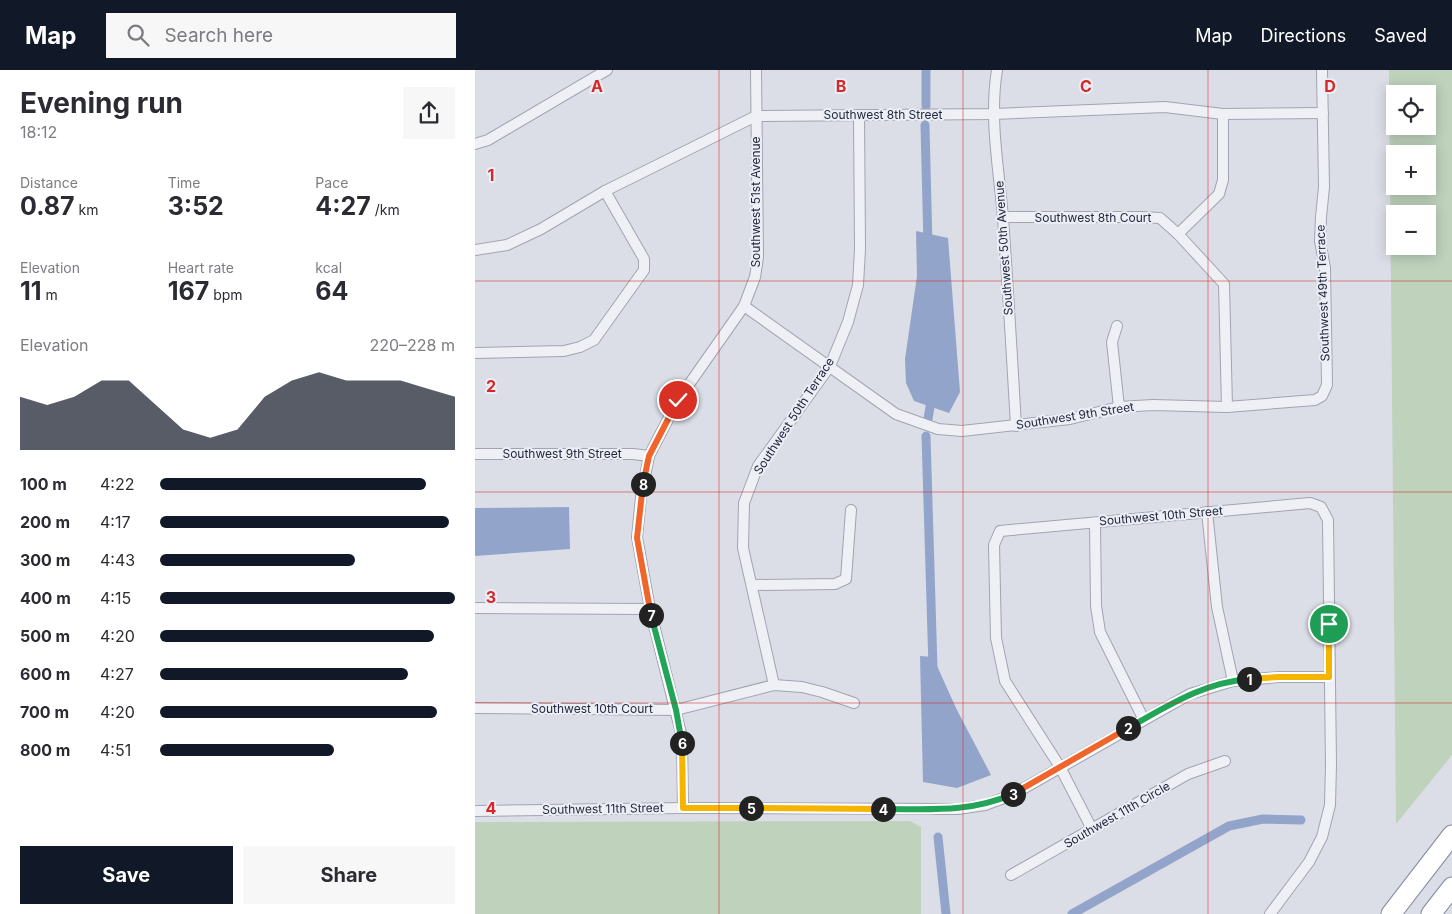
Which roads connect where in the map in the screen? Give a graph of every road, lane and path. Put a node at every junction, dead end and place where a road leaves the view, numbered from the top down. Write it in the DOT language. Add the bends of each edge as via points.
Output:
graph roads {
  1 [pos="607,70"];
  2 [pos="756,70"];
  3 [pos="997,70"];
  4 [pos="1322,70"];
  5 [pos="1323,112"];
  6 [pos="994,114"];
  7 [pos="1223,114"];
  8 [pos="859,115"];
  9 [pos="756,116"];
  10 [pos="475,144"];
  11 [pos="605,191"];
  12 [pos="1003,217"];
  13 [pos="1178,234"];
  14 [pos="475,250"];
  15 [pos="744,306"];
  16 [pos="1117,326"];
  17 [pos="475,353"];
  18 [pos="830,366"];
  19 [pos="1322,396"];
  20 [pos="1119,407"];
  21 [pos="1227,407"];
  22 [pos="1016,426"];
  23 [pos="475,454"];
  24 [pos="649,456"];
  25 [pos="851,510"];
  26 [pos="1207,512"];
  27 [pos="1095,522"];
  28 [pos="752,585"];
  29 [pos="475,608"];
  30 [pos="650,609"];
  31 [pos="1329,677"];
  32 [pos="1233,681"];
  33 [pos="774,685"];
  34 [pos="854,703"];
  35 [pos="475,708"];
  36 [pos="676,710"];
  37 [pos="1144,720"];
  38 [pos="1225,761"];
  39 [pos="1059,767"];
  40 [pos="683,808"];
  41 [pos="475,811"];
  42 [pos="1092,829"];
  43 [pos="1452,834"];
  44 [pos="1011,875"];
  45 [pos="1452,887"];
  46 [pos="1270,914"];
  47 [pos="1391,914"];
  48 [pos="1431,914"];
  1 -- 10 [label="street" via="488,140"];
  2 -- 9 [label="street, Southwest 51st Avenue"];
  3 -- 6 [label="street, Southwest 50th Avenue"];
  4 -- 5 [label="street, Southwest 49th Terrace"];
  5 -- 7 [label="street, Southwest 8th Street"];
  5 -- 19 [label="street, Southwest 49th Terrace" via="1324,188 1320,241 1325,268 1327,385"];
  6 -- 7 [label="street, Southwest 8th Street" via="1165,107"];
  6 -- 8 [label="street, Southwest 8th Street"];
  6 -- 12 [label="street, Southwest 50th Avenue"];
  7 -- 13 [label="street" via="1223,180 1219,194"];
  8 -- 9 [label="street, Southwest 8th Street"];
  8 -- 18 [label="street, Southwest 50th Terrace" via="858,285 848,322"];
  9 -- 11 [label="street, Southwest 8th Street"];
  9 -- 15 [label="street, Southwest 51st Avenue" via="758,257 755,277"];
  11 -- 14 [label="street, Southwest 8th Street" via="507,245"];
  11 -- 17 [label="street" via="644,259 644,270 594,340 564,352"];
  12 -- 13 [label="street, Southwest 8th Court" via="1160,218"];
  12 -- 22 [label="street, Southwest 50th Avenue"];
  13 -- 21 [label="street, Southwest 8th Court" via="1224,284"];
  15 -- 18 [label="street, Southwest 9th Street"];
  15 -- 24 [label="street, Southwest 51st Avenue" via="678,400"];
  16 -- 20 [label="street" via="1112,342"];
  18 -- 22 [label="street, Southwest 9th Street" via="896,414 937,429"];
  18 -- 28 [label="street, Southwest 50th Terrace" via="758,466 744,503 743,548"];
  19 -- 21 [label="street, Southwest 9th Street" via="1315,400"];
  20 -- 21 [label="street, Southwest 9th Street"];
  20 -- 22 [label="street, Southwest 9th Street" via="1070,419"];
  23 -- 24 [label="street, Southwest 9th Street"];
  24 -- 30 [label="street, Southwest 51st Avenue" via="637,538"];
  25 -- 28 [label="street" via="846,580 835,584"];
  26 -- 27 [label="street, Southwest 10th Street"];
  26 -- 31 [label="street, Southwest 10th Street" via="1310,503 1321,507 1328,520"];
  26 -- 32 [label="street" via="1217,607"];
  27 -- 37 [label="street" via="1096,606 1100,632"];
  27 -- 39 [label="street, Southwest 10th Street" via="1000,531 994,545 996,638 1005,680"];
  28 -- 33 [label="street, Southwest 50th Terrace"];
  29 -- 30 [label="street"];
  30 -- 36 [label="street, Southwest 51st Avenue"];
  31 -- 32 [label="street, Southwest 11th Street"];
  31 -- 46 [label="street" via="1330,797 1322,837 1309,862"];
  32 -- 37 [label="street, Southwest 11th Street" via="1190,694"];
  33 -- 34 [label="street, Southwest 10th Court" via="815,690"];
  33 -- 36 [label="street, Southwest 10th Court"];
  35 -- 36 [label="street, Southwest 10th Court"];
  36 -- 40 [label="street, Southwest 51st Avenue" via="682,737"];
  37 -- 39 [label="street, Southwest 11th Street"];
  38 -- 42 [label="street, Southwest 11th Circle" via="1188,774"];
  39 -- 40 [label="street, Southwest 11th Street" via="1012,795 985,805 958,809"];
  39 -- 42 [label="street"];
  40 -- 41 [label="street, Southwest 11th Street"];
  42 -- 44 [label="street, Southwest 11th Circle"];
  43 -- 47 [label="highway"];
  45 -- 48 [label="highway"];
}
